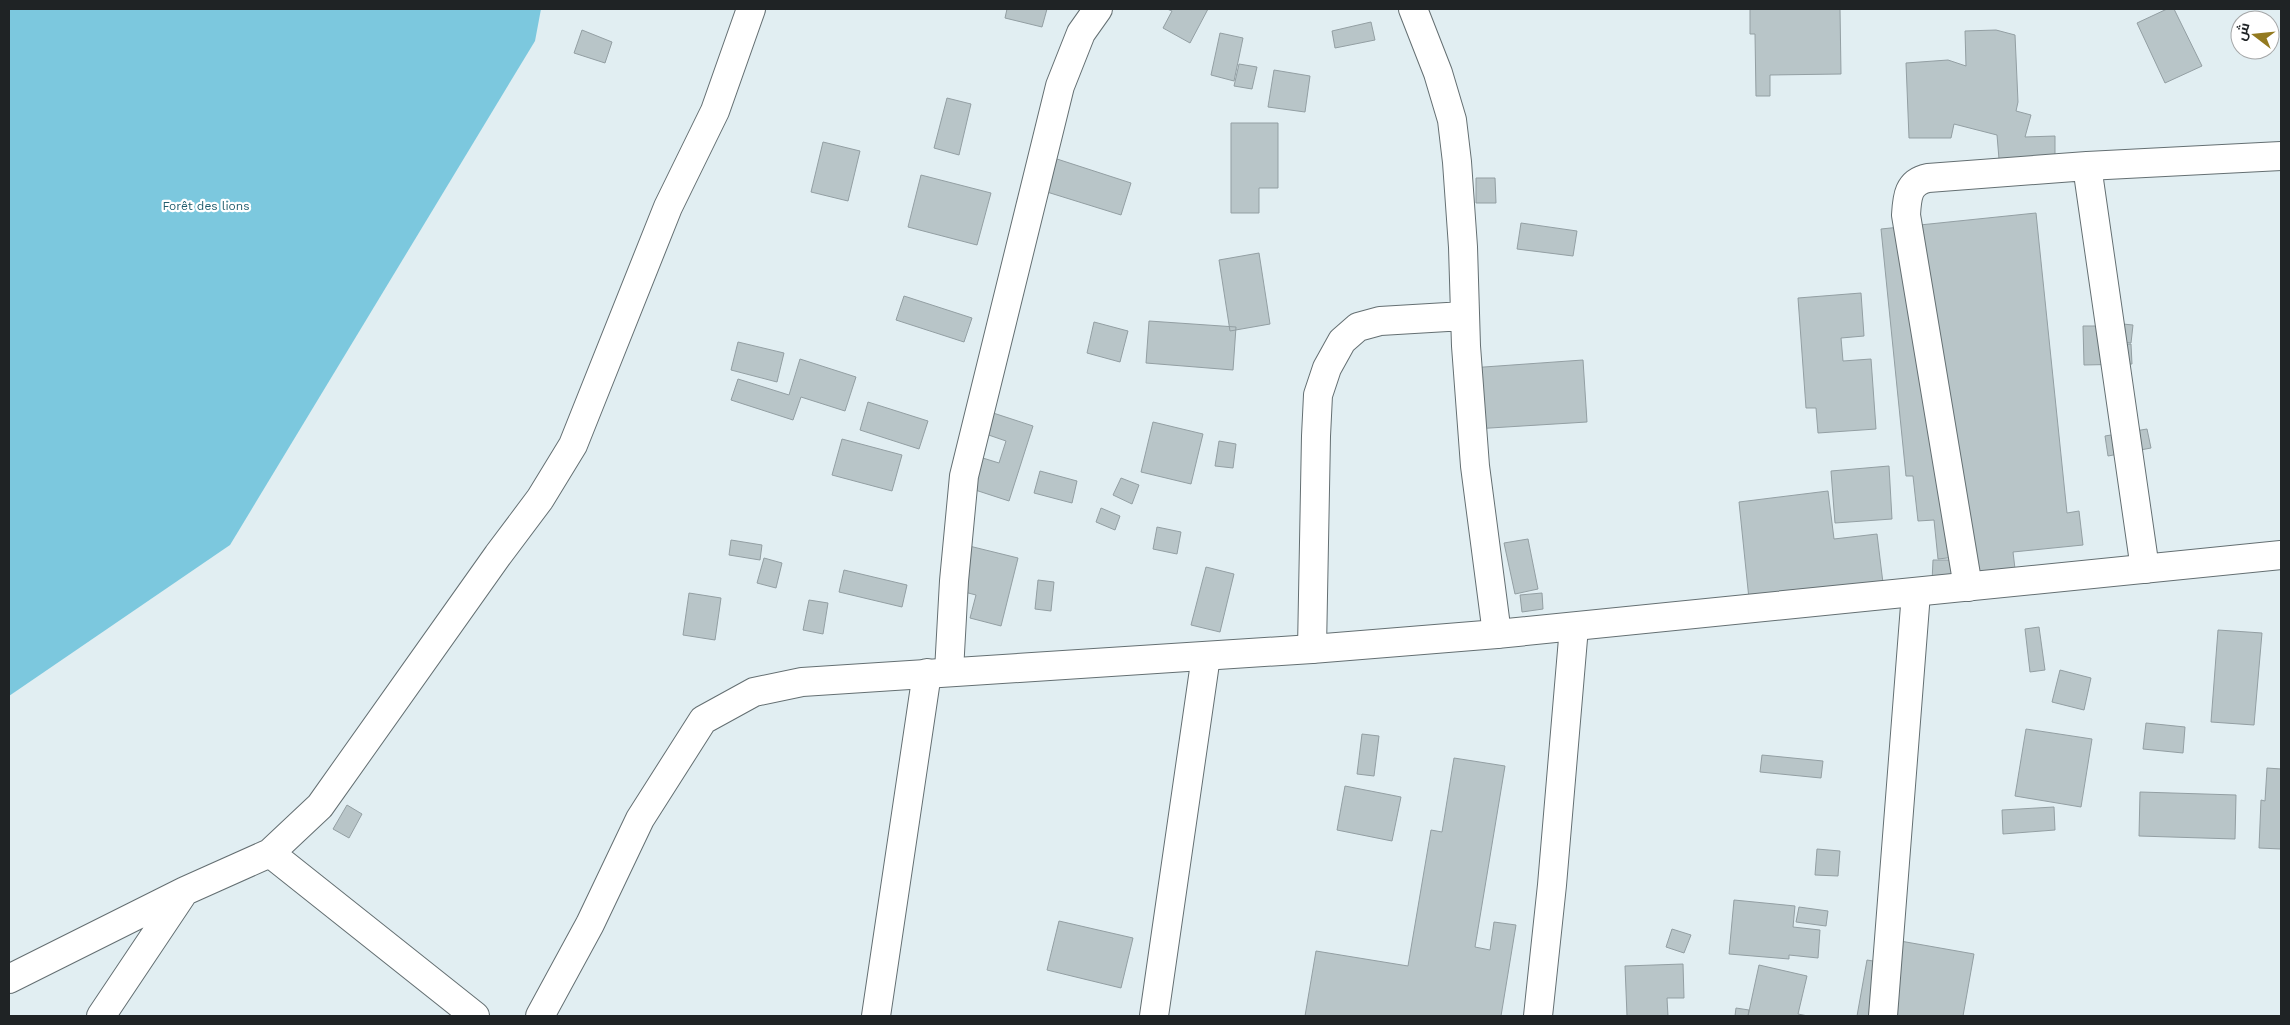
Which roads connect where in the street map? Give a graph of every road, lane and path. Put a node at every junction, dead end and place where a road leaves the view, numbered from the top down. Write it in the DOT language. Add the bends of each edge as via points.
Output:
graph roads {
  1 [pos="751,9"];
  2 [pos="1098,9"];
  3 [pos="1413,9"];
  4 [pos="2281,156"];
  5 [pos="2087,166"];
  6 [pos="1464,316"];
  7 [pos="2281,555"];
  8 [pos="2145,569"];
  9 [pos="1968,587"];
  10 [pos="1916,593"];
  11 [pos="1574,626"];
  12 [pos="1497,634"];
  13 [pos="1312,649"];
  14 [pos="1206,656"];
  15 [pos="938,672"];
  16 [pos="270,853"];
  17 [pos="185,891"];
  18 [pos="9,979"];
  19 [pos="101,1016"];
  20 [pos="475,1016"];
  21 [pos="540,1016"];
  22 [pos="876,1016"];
  23 [pos="1154,1016"];
  24 [pos="1538,1016"];
  25 [pos="1883,1016"];
  1 -- 16 [label="street" via="715,112 668,207 573,445 540,499 320,806"];
  2 -- 15 [label="street" via="1081,33 1060,86 964,476 954,581"];
  3 -- 6 [label="street" via="1452,120 1463,247"];
  4 -- 5 [label="street"];
  5 -- 8 [label="street"];
  5 -- 9 [label="street" via="1918,180 1911,187 1907,200 1906,215"];
  6 -- 12 [label="street" via="1475,466"];
  6 -- 13 [label="street" via="1380,321 1358,327 1342,341 1327,368 1318,395"];
  7 -- 8 [label="street"];
  8 -- 9 [label="street"];
  9 -- 10 [label="street"];
  10 -- 11 [label="street"];
  10 -- 25 [label="street"];
  11 -- 12 [label="street"];
  11 -- 24 [label="street"];
  12 -- 13 [label="street"];
  13 -- 14 [label="street"];
  14 -- 15 [label="street"];
  14 -- 23 [label="street"];
  15 -- 21 [label="street" via="802,682 754,692 703,720 640,819 590,924"];
  15 -- 22 [label="street"];
  16 -- 17 [label="street"];
  16 -- 20 [label="street"];
  17 -- 18 [label="street"];
  17 -- 19 [label="street"];
}
